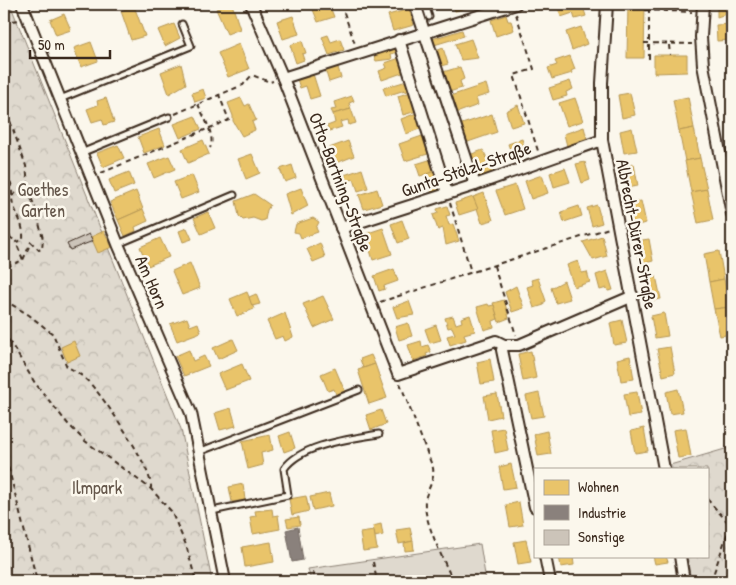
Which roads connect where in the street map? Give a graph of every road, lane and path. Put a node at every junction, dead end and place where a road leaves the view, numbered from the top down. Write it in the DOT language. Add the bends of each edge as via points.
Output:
graph roads {
  1 [pos="22,4"];
  2 [pos="252,4"];
  3 [pos="341,4"];
  4 [pos="415,4"];
  5 [pos="424,4"];
  6 [pos="514,4"];
  7 [pos="607,4"];
  8 [pos="649,4"];
  9 [pos="670,4"];
  10 [pos="703,4"];
  11 [pos="645,10"];
  12 [pos="649,11"];
  13 [pos="670,11"];
  14 [pos="692,12"];
  15 [pos="429,17"];
  16 [pos="182,24"];
  17 [pos="424,32"];
  18 [pos="399,40"];
  19 [pos="644,44"];
  20 [pos="649,44"];
  21 [pos="669,44"];
  22 [pos="691,44"];
  23 [pos="358,53"];
  24 [pos="670,55"];
  25 [pos="649,59"];
  26 [pos="282,78"];
  27 [pos="219,95"];
  28 [pos="59,99"];
  29 [pos="4,104"];
  30 [pos="198,104"];
  31 [pos="169,117"];
  32 [pos="209,129"];
  33 [pos="602,140"];
  34 [pos="210,148"];
  35 [pos="80,153"];
  36 [pos="542,161"];
  37 [pos="4,178"];
  38 [pos="90,178"];
  39 [pos="28,184"];
  40 [pos="475,184"];
  41 [pos="447,193"];
  42 [pos="234,195"];
  43 [pos="12,196"];
  44 [pos="732,214"];
  45 [pos="618,225"];
  46 [pos="341,228"];
  47 [pos="4,229"];
  48 [pos="16,240"];
  49 [pos="118,244"];
  50 [pos="23,260"];
  51 [pos="494,266"];
  52 [pos="4,268"];
  53 [pos="471,272"];
  54 [pos="633,296"];
  55 [pos="4,300"];
  56 [pos="371,305"];
  57 [pos="4,332"];
  58 [pos="519,345"];
  59 [pos="504,346"];
  60 [pos="398,374"];
  61 [pos="359,390"];
  62 [pos="379,434"];
  63 [pos="4,450"];
  64 [pos="200,451"];
  65 [pos="664,468"];
  66 [pos="151,489"];
  67 [pos="708,500"];
  68 [pos="534,502"];
  69 [pos="212,511"];
  70 [pos="732,520"];
  71 [pos="731,526"];
  72 [pos="545,558"];
  73 [pos="680,558"];
  74 [pos="373,562"];
  75 [pos="313,571"];
  76 [pos="37,581"];
  77 [pos="196,581"];
  78 [pos="225,581"];
  79 [pos="315,581"];
  80 [pos="377,581"];
  81 [pos="453,581"];
  82 [pos="550,581"];
  83 [pos="684,581"];
  84 [pos="711,581"];
  1 -- 28 [label="street, Am Horn"];
  2 -- 26 [label="street, Otto-Bartning-Straße"];
  3 -- 23 [label="path"];
  4 -- 17 [label="street"];
  5 -- 15 [label="lane"];
  6 -- 17 [label="street"];
  6 -- 36 [label="path" via="534,69 514,76"];
  7 -- 33 [label="street, Albrecht-Dürer-Straße"];
  8 -- 12 [label="path"];
  9 -- 13 [label="path"];
  10 -- 44 [label="street" via="700,37 703,65"];
  11 -- 12 [label="path"];
  12 -- 13 [label="path"];
  12 -- 20 [label="path"];
  13 -- 14 [label="path"];
  16 -- 28 [label="lane" via="191,46"];
  17 -- 18 [label="street"];
  17 -- 40 [label="street"];
  18 -- 23 [label="street"];
  18 -- 41 [label="street"];
  19 -- 20 [label="path"];
  20 -- 21 [label="path"];
  20 -- 25 [label="path"];
  21 -- 22 [label="path"];
  21 -- 24 [label="path"];
  23 -- 26 [label="street"];
  26 -- 27 [label="path" via="270,82 252,75 243,85"];
  26 -- 46 [label="street, Otto-Bartning-Straße"];
  27 -- 30 [label="path"];
  27 -- 32 [label="path" via="228,120"];
  28 -- 35 [label="street, Am Horn"];
  29 -- 39 [label="path" via="26,166"];
  30 -- 31 [label="path"];
  30 -- 32 [label="path"];
  31 -- 35 [label="lane"];
  32 -- 34 [label="path"];
  32 -- 38 [label="path"];
  33 -- 36 [label="street, Gunta-Stölzl-Straße"];
  33 -- 45 [label="street, Albrecht-Dürer-Straße"];
  35 -- 38 [label="street, Am Horn"];
  36 -- 40 [label="street, Gunta-Stölzl-Straße"];
  37 -- 43 [label="path" via="7,177 12,184"];
  38 -- 49 [label="street, Am Horn"];
  39 -- 43 [label="path"];
  39 -- 50 [label="path" via="43,239 39,250 30,243"];
  40 -- 41 [label="street, Gunta-Stölzl-Straße"];
  41 -- 46 [label="street, Gunta-Stölzl-Straße"];
  41 -- 53 [label="path"];
  42 -- 49 [label="lane"];
  43 -- 48 [label="path" via="23,229 23,240"];
  45 -- 51 [label="path"];
  45 -- 54 [label="street, Albrecht-Dürer-Straße"];
  46 -- 56 [label="street, Otto-Bartning-Straße"];
  47 -- 48 [label="path"];
  48 -- 50 [label="path"];
  49 -- 64 [label="street, Am Horn" via="191,413"];
  50 -- 52 [label="path"];
  51 -- 53 [label="path"];
  51 -- 58 [label="path"];
  53 -- 56 [label="path"];
  54 -- 58 [label="street"];
  54 -- 65 [label="street, Albrecht-Dürer-Straße"];
  55 -- 66 [label="path" via="53,334 67,367 95,388 145,464"];
  56 -- 60 [label="street, Otto-Bartning-Straße"];
  57 -- 66 [label="path" via="36,383 68,424 85,441"];
  58 -- 59 [label="street"];
  59 -- 60 [label="street" via="496,340"];
  59 -- 68 [label="street" via="502,350"];
  60 -- 81 [label="path" via="433,468 434,478 426,496 426,510"];
  61 -- 64 [label="lane"];
  62 -- 69 [label="lane" via="334,442 289,462 284,469 288,496"];
  63 -- 76 [label="path"];
  64 -- 69 [label="street, Am Horn"];
  66 -- 77 [label="path" via="171,512 186,544"];
  67 -- 71 [label="path"];
  69 -- 78 [label="street, Am Horn"];
  70 -- 71 [label="path"];
  71 -- 84 [label="path"];
  72 -- 82 [label="street"];
  73 -- 83 [label="street"];
  74 -- 80 [label="path"];
  75 -- 79 [label="path"];
}
